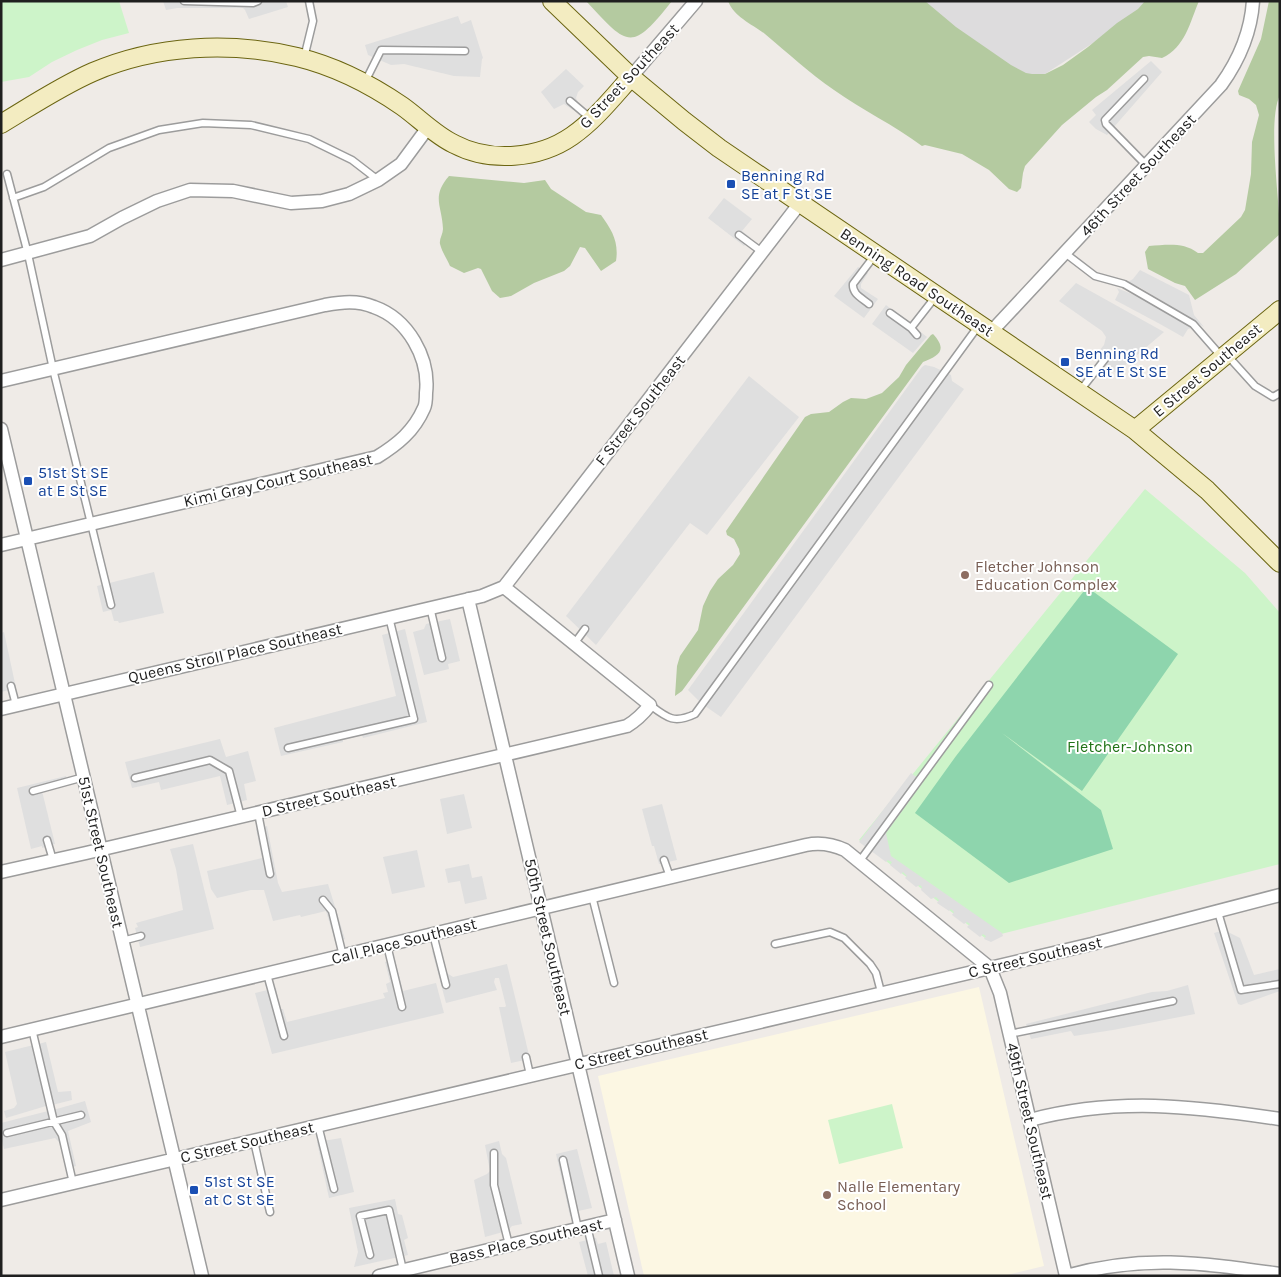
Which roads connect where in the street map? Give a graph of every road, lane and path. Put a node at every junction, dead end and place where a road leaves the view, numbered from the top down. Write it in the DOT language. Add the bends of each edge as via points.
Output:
graph roads {
  1 [pos="184,1"];
  2 [pos="258,1"];
  3 [pos="310,1"];
  4 [pos="552,1"];
  5 [pos="696,1"];
  6 [pos="1253,1"];
  7 [pos="229,2"];
  8 [pos="466,51"];
  9 [pos="303,59"];
  10 [pos="631,77"];
  11 [pos="1144,79"];
  12 [pos="364,83"];
  13 [pos="570,101"];
  14 [pos="592,119"];
  15 [pos="1,124"];
  16 [pos="429,126"];
  17 [pos="1147,166"];
  18 [pos="7,174"];
  19 [pos="378,180"];
  20 [pos="13,198"];
  21 [pos="800,204"];
  22 [pos="739,235"];
  23 [pos="762,252"];
  24 [pos="1065,253"];
  25 [pos="28,254"];
  26 [pos="876,254"];
  27 [pos="1,260"];
  28 [pos="937,295"];
  29 [pos="869,304"];
  30 [pos="1280,310"];
  31 [pos="890,313"];
  32 [pos="911,328"];
  33 [pos="985,328"];
  34 [pos="917,335"];
  35 [pos="1224,356"];
  36 [pos="1105,359"];
  37 [pos="53,369"];
  38 [pos="1,381"];
  39 [pos="1079,392"];
  40 [pos="1280,393"];
  41 [pos="1,428"];
  42 [pos="1135,430"];
  43 [pos="91,524"];
  44 [pos="27,539"];
  45 [pos="1,545"];
  46 [pos="1280,563"];
  47 [pos="504,587"];
  48 [pos="468,599"];
  49 [pos="111,605"];
  50 [pos="430,607"];
  51 [pos="389,617"];
  52 [pos="586,629"];
  53 [pos="574,644"];
  54 [pos="442,658"];
  55 [pos="989,685"];
  56 [pos="11,686"];
  57 [pos="64,694"];
  58 [pos="16,705"];
  59 [pos="650,705"];
  60 [pos="1,709"];
  61 [pos="288,748"];
  62 [pos="505,754"];
  63 [pos="84,777"];
  64 [pos="135,778"];
  65 [pos="33,791"];
  66 [pos="258,813"];
  67 [pos="241,817"];
  68 [pos="47,840"];
  69 [pos="101,849"];
  70 [pos="53,860"];
  71 [pos="664,860"];
  72 [pos="859,862"];
  73 [pos="1,872"];
  74 [pos="270,874"];
  75 [pos="670,878"];
  76 [pos="592,896"];
  77 [pos="1280,896"];
  78 [pos="323,900"];
  79 [pos="542,908"];
  80 [pos="1218,912"];
  81 [pos="433,934"];
  82 [pos="141,936"];
  83 [pos="122,940"];
  84 [pos="775,944"];
  85 [pos="387,945"];
  86 [pos="343,956"];
  87 [pos="990,968"];
  88 [pos="267,974"];
  89 [pos="614,983"];
  90 [pos="1280,984"];
  91 [pos="446,986"];
  92 [pos="881,992"];
  93 [pos="1173,1001"];
  94 [pos="138,1005"];
  95 [pos="402,1007"];
  96 [pos="32,1030"];
  97 [pos="1009,1034"];
  98 [pos="284,1036"];
  99 [pos="1,1037"];
  100 [pos="526,1056"];
  101 [pos="578,1064"];
  102 [pos="530,1075"];
  103 [pos="81,1115"];
  104 [pos="1280,1119"];
  105 [pos="1030,1120"];
  106 [pos="54,1122"];
  107 [pos="318,1125"];
  108 [pos="7,1134"];
  109 [pos="254,1140"];
  110 [pos="494,1153"];
  111 [pos="174,1160"];
  112 [pos="563,1160"];
  113 [pos="73,1183"];
  114 [pos="334,1188"];
  115 [pos="1,1200"];
  116 [pos="270,1212"];
  117 [pos="615,1220"];
  118 [pos="582,1228"];
  119 [pos="509,1245"];
  120 [pos="370,1255"];
  121 [pos="402,1270"];
  122 [pos="1280,1274"];
  123 [pos="202,1276"];
  124 [pos="379,1276"];
  125 [pos="600,1276"];
  126 [pos="628,1276"];
  127 [pos="1066,1276"];
  1 -- 7 [label="lane"];
  2 -- 7 [label="lane"];
  3 -- 9 [label="lane" via="313,22"];
  4 -- 10 [label="main road, Benning Road Southeast"];
  5 -- 10 [label="street, G Street Southeast"];
  6 -- 17 [label="street, 46th Street Southeast" via="1244,43 1228,75"];
  8 -- 12 [label="lane" via="381,50"];
  9 -- 12 [label="main road, G Street Southeast"];
  9 -- 15 [label="main road, G Street Southeast" via="223,48 186,49 142,56 86,76"];
  10 -- 14 [label="main road, G Street Southeast"];
  10 -- 21 [label="main road, Benning Road Southeast" via="684,122"];
  11 -- 17 [label="lane" via="1105,120"];
  12 -- 16 [label="main road, G Street Southeast"];
  13 -- 14 [label="lane"];
  14 -- 16 [label="main road, G Street Southeast" via="552,146 509,156 467,150"];
  16 -- 19 [label="street" via="400,164"];
  17 -- 24 [label="street, 46th Street Southeast"];
  18 -- 20 [label="lane"];
  19 -- 20 [label="lane" via="352,160 310,139 251,124 203,124 160,130 109,148 44,187"];
  19 -- 25 [label="street" via="349,194 322,201 291,203 233,191 190,190 157,201 90,236"];
  20 -- 25 [label="lane"];
  21 -- 23 [label="street, F Street Southeast"];
  21 -- 26 [label="main road, Benning Road Southeast"];
  22 -- 23 [label="lane"];
  23 -- 47 [label="street, F Street Southeast"];
  24 -- 33 [label="street, 46th Street Southeast"];
  24 -- 35 [label="lane" via="1094,276 1124,284 1193,324"];
  25 -- 27 [label="street"];
  25 -- 37 [label="lane"];
  26 -- 28 [label="main road, Benning Road Southeast"];
  26 -- 29 [label="lane" via="852,288"];
  28 -- 32 [label="lane"];
  28 -- 33 [label="main road, Benning Road Southeast"];
  30 -- 35 [label="main road, E Street Southeast"];
  31 -- 32 [label="lane"];
  32 -- 34 [label="lane"];
  33 -- 39 [label="main road, Benning Road Southeast"];
  33 -- 59 [label="lane" via="695,714 674,720"];
  35 -- 40 [label="lane" via="1255,386 1273,397"];
  35 -- 42 [label="main road, E Street Southeast"];
  36 -- 39 [label="lane"];
  37 -- 38 [label="street, Kimi Gray Court Southeast"];
  37 -- 43 [label="lane"];
  37 -- 43 [label="street, Kimi Gray Court Southeast" via="346,302 376,307 392,317 420,349 426,369 425,406 414,426 398,445 377,457"];
  39 -- 42 [label="main road, Benning Road Southeast"];
  41 -- 44 [label="street, 51st Street Southeast"];
  42 -- 46 [label="main road, Benning Road Southeast" via="1237,518"];
  43 -- 44 [label="street, Kimi Gray Court Southeast"];
  43 -- 49 [label="lane"];
  44 -- 45 [label="street"];
  44 -- 57 [label="street, 51st Street Southeast"];
  47 -- 48 [label="street"];
  47 -- 53 [label="street"];
  48 -- 50 [label="street, Queens Stroll Place Southeast"];
  48 -- 62 [label="street, 50th Street Southeast"];
  50 -- 51 [label="street, Queens Stroll Place Southeast"];
  50 -- 54 [label="lane"];
  51 -- 57 [label="street, Queens Stroll Place Southeast"];
  51 -- 61 [label="lane" via="414,719"];
  52 -- 53 [label="lane"];
  53 -- 59 [label="street"];
  55 -- 72 [label="lane"];
  56 -- 58 [label="lane"];
  57 -- 58 [label="street, Queens Stroll Place Southeast"];
  57 -- 63 [label="street, 51st Street Southeast"];
  58 -- 60 [label="street, Queens Stroll Place Southeast"];
  59 -- 62 [label="street, D Street Southeast" via="627,726"];
  62 -- 66 [label="street, D Street Southeast"];
  62 -- 79 [label="street, 50th Street Southeast"];
  63 -- 65 [label="lane"];
  63 -- 69 [label="street, 51st Street Southeast"];
  64 -- 67 [label="lane" via="210,760 229,771"];
  66 -- 67 [label="street, D Street Southeast"];
  66 -- 74 [label="lane"];
  67 -- 69 [label="street, D Street Southeast"];
  68 -- 70 [label="lane"];
  69 -- 70 [label="street, D Street Southeast"];
  69 -- 83 [label="street, 51st Street Southeast"];
  70 -- 73 [label="street, D Street Southeast"];
  71 -- 75 [label="lane"];
  72 -- 75 [label="street, Call Place Southeast" via="845,850 819,843"];
  72 -- 87 [label="street, Call Place Southeast"];
  75 -- 76 [label="street, Call Place Southeast"];
  76 -- 79 [label="street, Call Place Southeast"];
  76 -- 89 [label="lane"];
  77 -- 80 [label="street, C Street Southeast"];
  78 -- 86 [label="lane" via="332,911"];
  79 -- 81 [label="street, Call Place Southeast"];
  79 -- 101 [label="street, 50th Street Southeast"];
  80 -- 87 [label="street, C Street Southeast"];
  80 -- 90 [label="lane" via="1241,990"];
  81 -- 85 [label="street, Call Place Southeast"];
  81 -- 91 [label="lane"];
  82 -- 83 [label="lane"];
  83 -- 94 [label="street, 51st Street Southeast"];
  84 -- 92 [label="lane" via="830,932 838,934 870,964"];
  85 -- 86 [label="street, Call Place Southeast"];
  85 -- 95 [label="lane"];
  86 -- 88 [label="street, Call Place Southeast"];
  87 -- 92 [label="street, C Street Southeast"];
  87 -- 97 [label="street, 49th Street Southeast"];
  88 -- 94 [label="street, Call Place Southeast"];
  88 -- 98 [label="lane"];
  92 -- 101 [label="street, C Street Southeast"];
  93 -- 97 [label="lane"];
  94 -- 96 [label="street, Call Place Southeast"];
  94 -- 111 [label="street, 51st Street Southeast"];
  96 -- 99 [label="street, Call Place Southeast"];
  96 -- 106 [label="lane"];
  97 -- 105 [label="street, 49th Street Southeast"];
  100 -- 102 [label="lane"];
  101 -- 102 [label="street, C Street Southeast"];
  101 -- 117 [label="street, 50th Street Southeast"];
  102 -- 107 [label="street, C Street Southeast"];
  103 -- 106 [label="lane"];
  104 -- 105 [label="street" via="1139,1105 1077,1110"];
  105 -- 127 [label="street, 49th Street Southeast"];
  106 -- 108 [label="lane"];
  106 -- 113 [label="lane" via="62,1135"];
  107 -- 109 [label="street, C Street Southeast"];
  107 -- 114 [label="lane"];
  109 -- 111 [label="street, C Street Southeast"];
  109 -- 116 [label="lane"];
  110 -- 119 [label="lane" via="494,1185"];
  111 -- 113 [label="street, C Street Southeast"];
  111 -- 123 [label="street, 51st Street Southeast"];
  112 -- 118 [label="lane"];
  113 -- 115 [label="street, C Street Southeast"];
  117 -- 118 [label="street, Bass Place Southeast"];
  117 -- 126 [label="street, 50th Street Southeast"];
  118 -- 119 [label="street, Bass Place Southeast"];
  118 -- 125 [label="lane"];
  119 -- 121 [label="street, Bass Place Southeast"];
  120 -- 121 [label="lane" via="360,1216 388,1210"];
  121 -- 124 [label="street, Bass Place Southeast"];
  122 -- 127 [label="street" via="1164,1261 1119,1264"];
}
